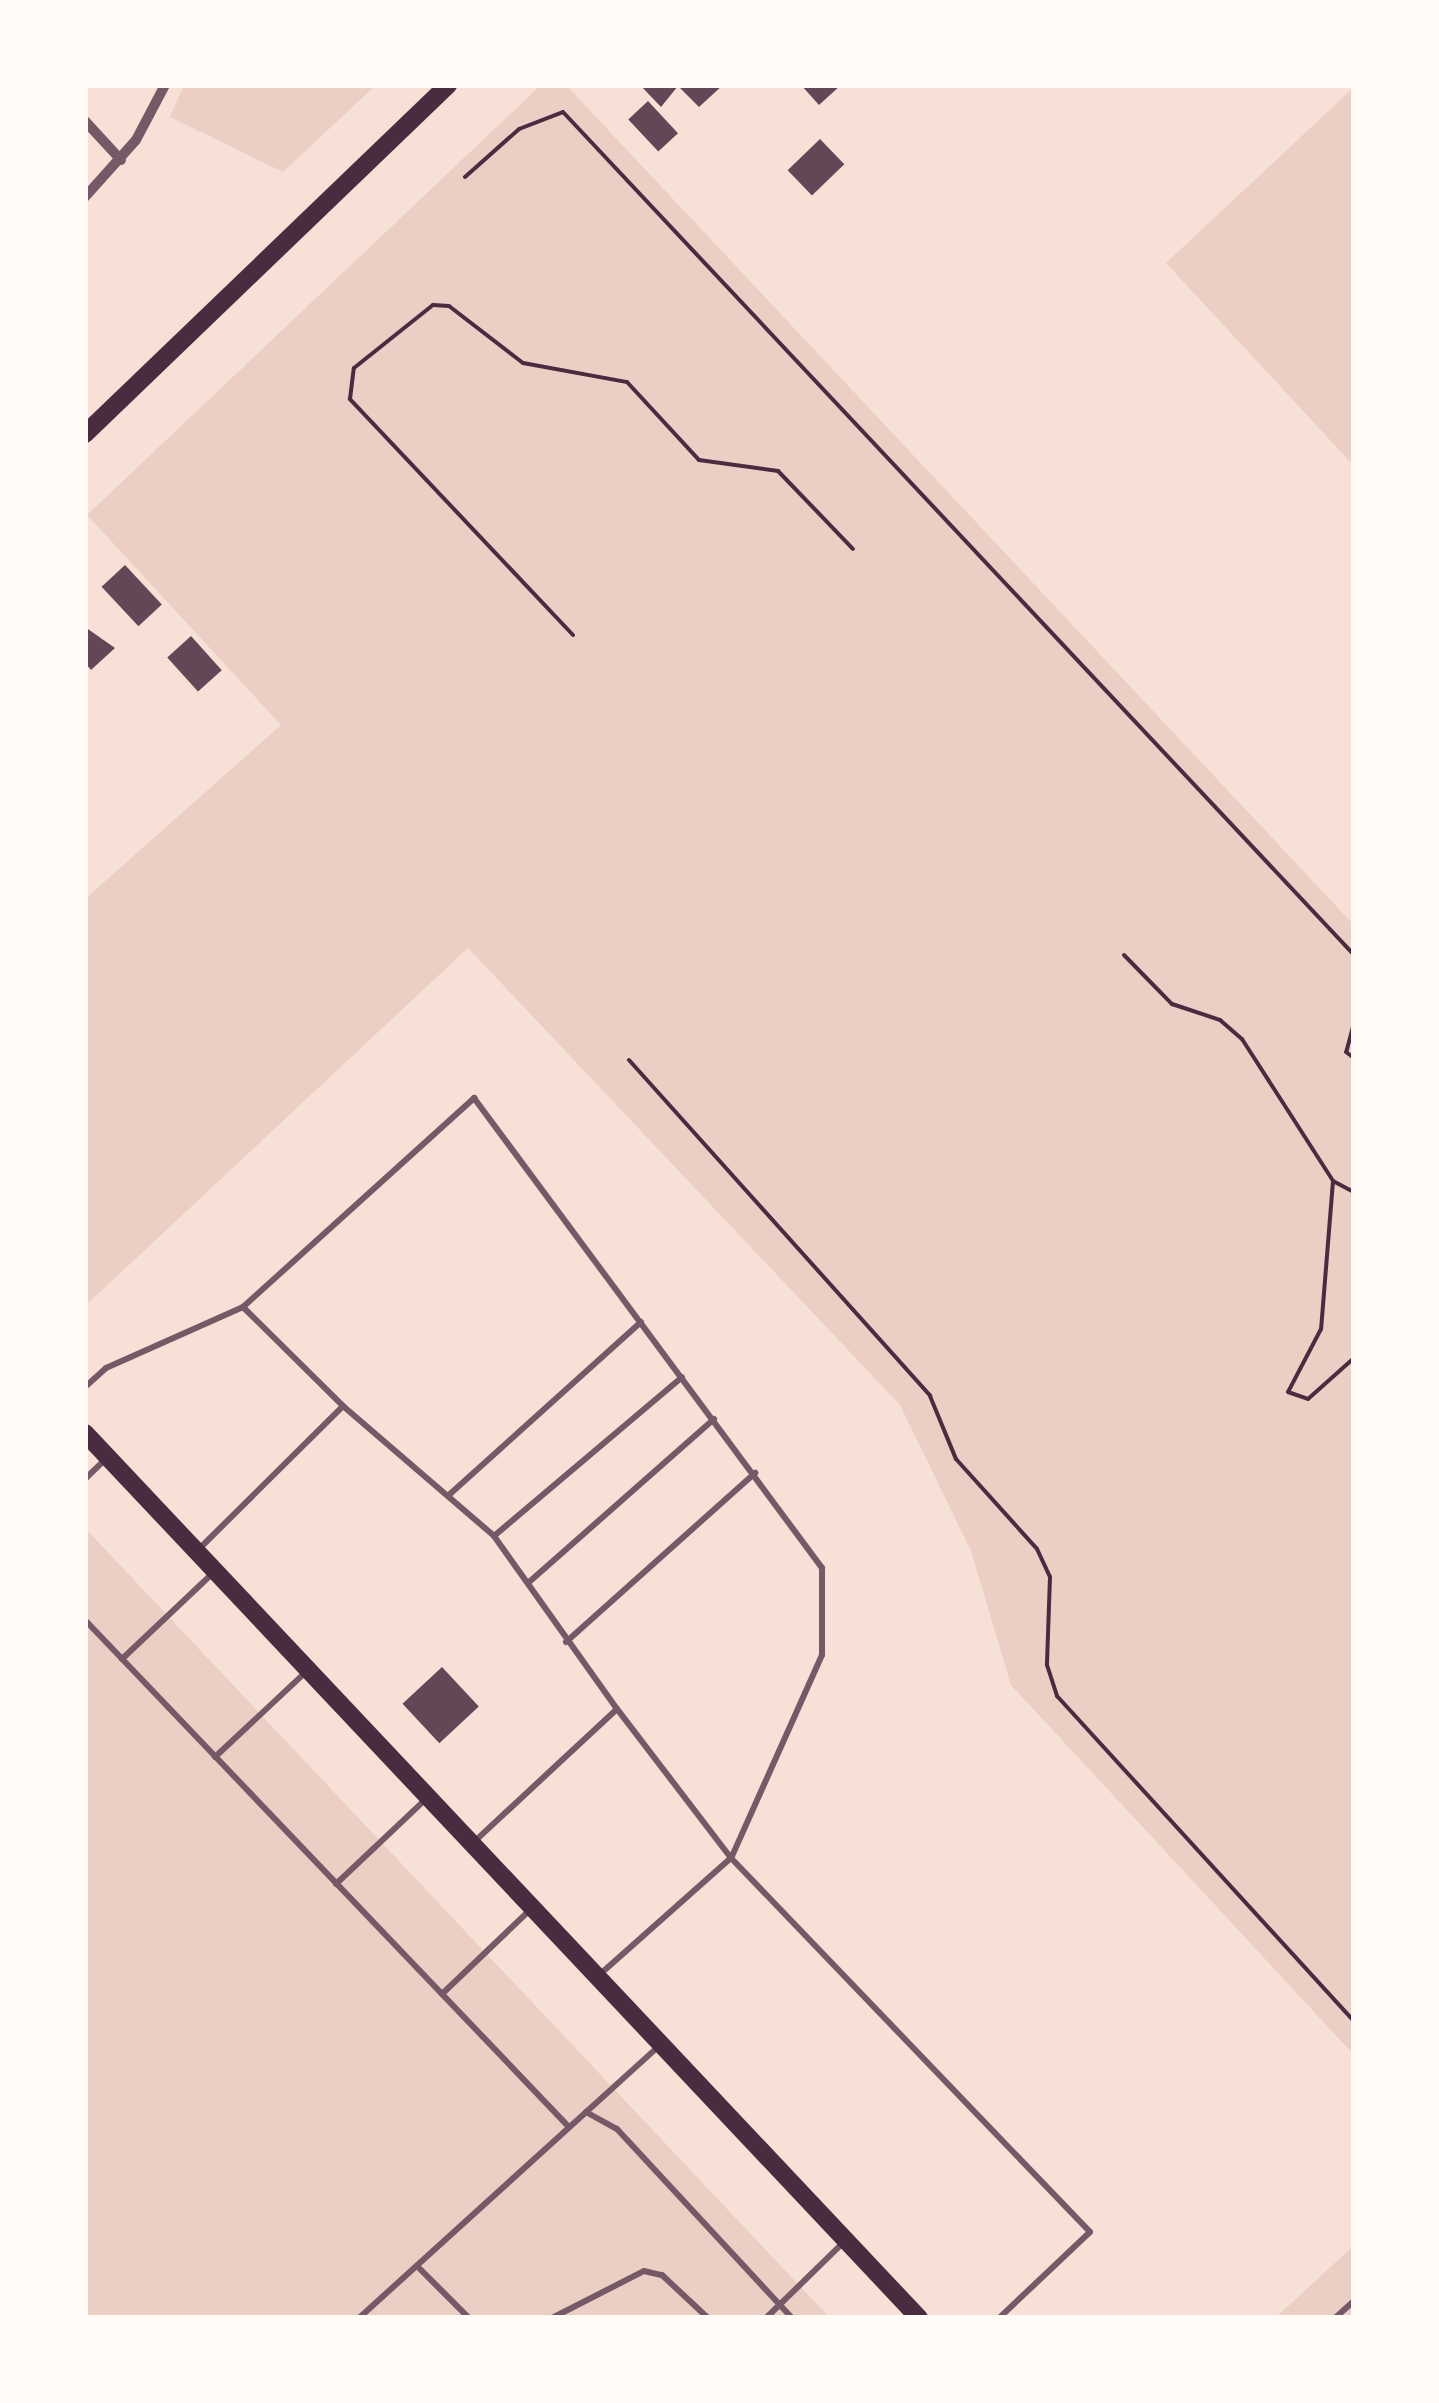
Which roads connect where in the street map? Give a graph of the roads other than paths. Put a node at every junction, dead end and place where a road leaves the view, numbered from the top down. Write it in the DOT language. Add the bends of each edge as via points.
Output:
graph roads {
  1 [pos="165,85"];
  2 [pos="448,85"];
  3 [pos="85,121"];
  4 [pos="122,160"];
  5 [pos="85,197"];
  6 [pos="85,434"];
  7 [pos="243,1307"];
  8 [pos="642,1322"];
  9 [pos="682,1377"];
  10 [pos="85,1387"];
  11 [pos="343,1406"];
  12 [pos="714,1419"];
  13 [pos="85,1433"];
  14 [pos="108,1458"];
  15 [pos="754,1474"];
  16 [pos="85,1479"];
  17 [pos="450,1494"];
  18 [pos="494,1536"];
  19 [pos="197,1552"];
  20 [pos="215,1571"];
  21 [pos="528,1582"];
  22 [pos="85,1620"];
  23 [pos="566,1642"];
  24 [pos="122,1660"];
  25 [pos="308,1670"];
  26 [pos="617,1709"];
  27 [pos="216,1757"];
  28 [pos="428,1797"];
  29 [pos="472,1844"];
  30 [pos="731,1858"];
  31 [pos="336,1884"];
  32 [pos="532,1908"];
  33 [pos="597,1977"];
  34 [pos="442,1994"];
  35 [pos="660,2044"];
  36 [pos="586,2112"];
  37 [pos="569,2127"];
  38 [pos="846,2240"];
  39 [pos="416,2265"];
  40 [pos="1354,2301"];
  41 [pos="779,2305"];
  42 [pos="358,2318"];
  43 [pos="469,2318"];
  44 [pos="552,2318"];
  45 [pos="708,2318"];
  46 [pos="766,2318"];
  47 [pos="792,2318"];
  48 [pos="919,2318"];
  49 [pos="999,2318"];
  50 [pos="1335,2318"];
  1 -- 4 [label="street"];
  2 -- 6 [label="main road"];
  3 -- 4 [label="street"];
  4 -- 5 [label="street"];
  7 -- 8 [label="lane" via="474,1098"];
  7 -- 10 [label="lane" via="106,1368"];
  7 -- 11 [label="lane"];
  8 -- 9 [label="lane"];
  8 -- 17 [label="lane"];
  9 -- 12 [label="lane"];
  9 -- 18 [label="lane"];
  11 -- 17 [label="lane"];
  11 -- 19 [label="lane"];
  12 -- 15 [label="lane"];
  12 -- 21 [label="lane"];
  13 -- 14 [label="main road"];
  14 -- 16 [label="lane"];
  14 -- 19 [label="main road"];
  15 -- 23 [label="lane"];
  15 -- 30 [label="lane" via="822,1568 826,1625 813,1684"];
  17 -- 18 [label="lane"];
  18 -- 21 [label="lane"];
  19 -- 20 [label="main road"];
  20 -- 24 [label="lane"];
  20 -- 25 [label="main road"];
  21 -- 23 [label="lane"];
  22 -- 24 [label="lane"];
  23 -- 26 [label="lane"];
  24 -- 27 [label="lane"];
  25 -- 27 [label="lane"];
  25 -- 28 [label="main road"];
  26 -- 29 [label="lane"];
  26 -- 30 [label="lane"];
  27 -- 31 [label="lane"];
  28 -- 29 [label="main road"];
  28 -- 31 [label="lane"];
  29 -- 32 [label="main road"];
  30 -- 33 [label="lane"];
  30 -- 49 [label="lane" via="1090,2232"];
  31 -- 34 [label="lane"];
  32 -- 33 [label="main road"];
  32 -- 34 [label="lane"];
  33 -- 35 [label="main road"];
  34 -- 37 [label="lane"];
  35 -- 36 [label="lane"];
  35 -- 38 [label="main road"];
  36 -- 37 [label="lane"];
  36 -- 41 [label="lane" via="617,2129"];
  37 -- 39 [label="lane"];
  38 -- 41 [label="lane"];
  38 -- 48 [label="main road"];
  39 -- 42 [label="lane"];
  39 -- 43 [label="lane"];
  40 -- 50 [label="lane"];
  41 -- 46 [label="lane"];
  41 -- 47 [label="lane"];
  44 -- 45 [label="lane" via="644,2271 662,2275"];
}
